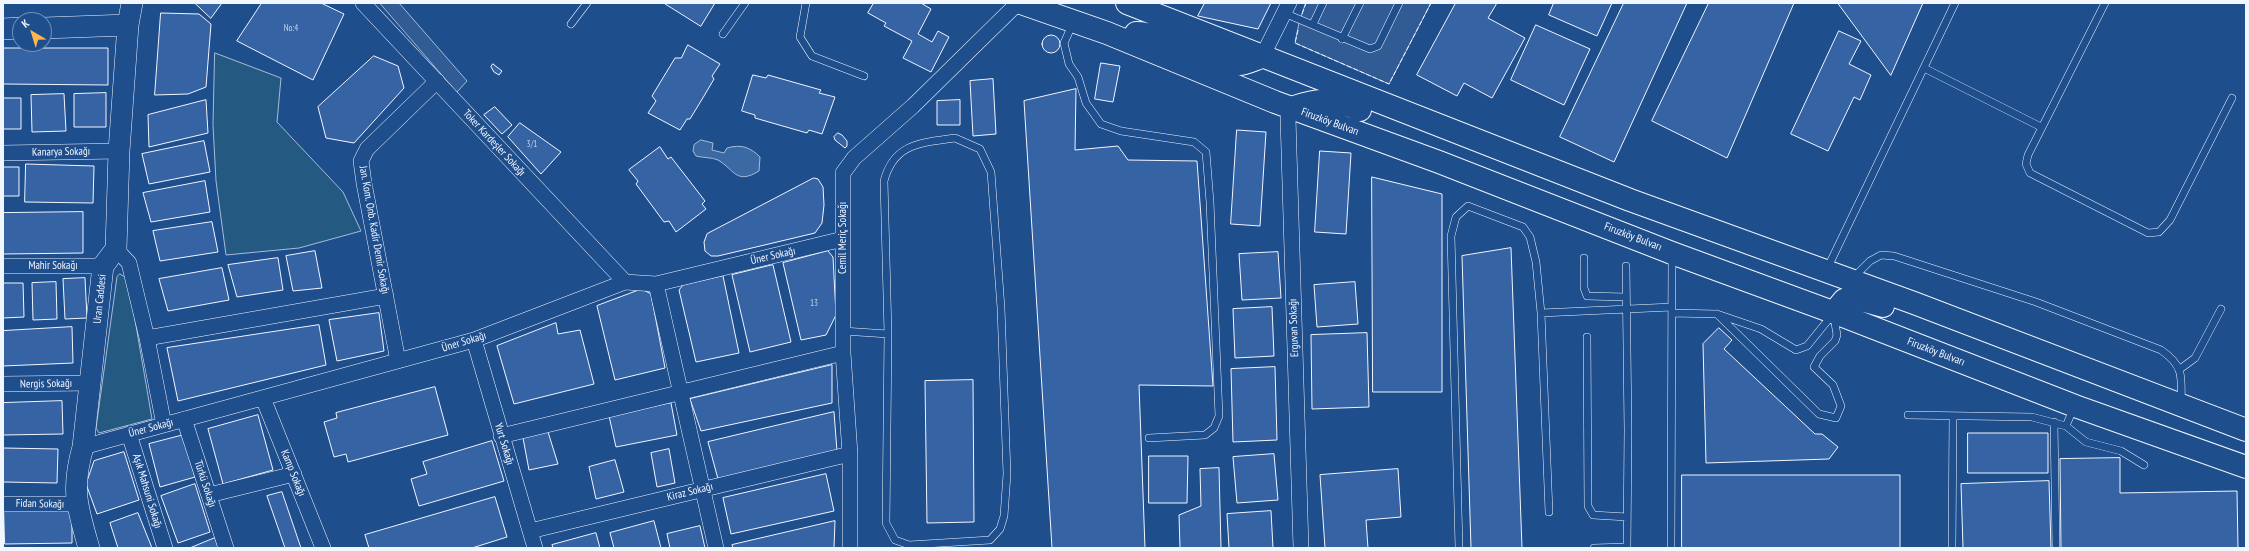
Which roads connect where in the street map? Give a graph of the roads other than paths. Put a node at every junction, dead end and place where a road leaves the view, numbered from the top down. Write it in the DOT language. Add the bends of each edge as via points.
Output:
graph roads {
  1 [pos="132,3"];
  2 [pos="363,3"];
  3 [pos="587,3"];
  4 [pos="745,3"];
  5 [pos="806,3"];
  6 [pos="1018,3"];
  7 [pos="1021,3"];
  8 [pos="1127,3"];
  9 [pos="1323,3"];
  10 [pos="1360,3"];
  11 [pos="1400,3"];
  12 [pos="1955,3"];
  13 [pos="2105,3"];
  14 [pos="1286,8"];
  15 [pos="1074,22"];
  16 [pos="571,24"];
  17 [pos="1313,24"];
  18 [pos="128,25"];
  19 [pos="52,28"];
  20 [pos="1107,33"];
  21 [pos="723,34"];
  22 [pos="1342,39"];
  23 [pos="1262,57"];
  24 [pos="1924,68"];
  25 [pos="864,76"];
  26 [pos="437,81"];
  27 [pos="2232,98"];
  28 [pos="1292,108"];
  29 [pos="2041,127"];
  30 [pos="1457,133"];
  31 [pos="118,151"];
  32 [pos="3,153"];
  33 [pos="842,239"];
  34 [pos="116,249"];
  35 [pos="1672,253"];
  36 [pos="1584,258"];
  37 [pos="3,266"];
  38 [pos="103,266"];
  39 [pos="1626,266"];
  40 [pos="1826,272"];
  41 [pos="1850,280"];
  42 [pos="625,282"];
  43 [pos="656,284"];
  44 [pos="386,296"];
  45 [pos="1626,297"];
  46 [pos="1626,309"];
  47 [pos="2221,309"];
  48 [pos="1672,310"];
  49 [pos="1834,312"];
  50 [pos="1541,313"];
  51 [pos="1718,314"];
  52 [pos="1956,320"];
  53 [pos="843,331"];
  54 [pos="888,334"];
  55 [pos="1587,337"];
  56 [pos="147,338"];
  57 [pos="474,340"];
  58 [pos="843,353"];
  59 [pos="398,361"];
  60 [pos="2180,370"];
  61 [pos="90,383"];
  62 [pos="3,384"];
  63 [pos="680,393"];
  64 [pos="263,398"];
  65 [pos="2075,406"];
  66 [pos="2180,406"];
  67 [pos="1908,415"];
  68 [pos="1953,416"];
  69 [pos="184,420"];
  70 [pos="2054,422"];
  71 [pos="164,425"];
  72 [pos="2066,426"];
  73 [pos="2246,430"];
  74 [pos="129,434"];
  75 [pos="501,436"];
  76 [pos="1148,438"];
  77 [pos="83,447"];
  78 [pos="850,454"];
  79 [pos="2144,465"];
  80 [pos="2246,467"];
  81 [pos="294,474"];
  82 [pos="703,489"];
  83 [pos="209,495"];
  84 [pos="3,504"];
  85 [pos="76,504"];
  86 [pos="1549,512"];
  87 [pos="1627,517"];
  88 [pos="530,531"];
  89 [pos="1627,547"];
  90 [pos="89,548"];
  91 [pos="164,548"];
  92 [pos="226,548"];
  93 [pos="323,548"];
  94 [pos="535,548"];
  95 [pos="716,548"];
  96 [pos="850,548"];
  97 [pos="1301,548"];
  98 [pos="1459,548"];
  99 [pos="1594,548"];
  100 [pos="1671,548"];
  101 [pos="1952,548"];
  102 [pos="2056,548"];
  1 -- 18 [label="main road"];
  2 -- 26 [label="street, Toker Kardeşler Sokağı"];
  3 -- 16 [label="lane"];
  4 -- 21 [label="lane"];
  5 -- 25 [label="lane" via="800,37 812,56"];
  6 -- 33 [label="street, Cemil Meriç Sokağı" via="842,172"];
  7 -- 15 [label="main road, Firuzköy Bulvarı"];
  8 -- 23 [label="main road"];
  9 -- 17 [label="lane"];
  10 -- 22 [label="lane"];
  11 -- 22 [label="lane" via="1378,46 1370,49"];
  12 -- 24 [label="lane"];
  13 -- 29 [label="lane"];
  14 -- 17 [label="lane"];
  14 -- 23 [label="street"];
  15 -- 20 [label="main road, Firuzköy Bulvarı"];
  15 -- 76 [label="lane" via="1064,43 1069,64 1078,77 1086,103 1101,124 1121,131 1194,142 1206,152 1219,416 1214,428 1205,435"];
  17 -- 22 [label="lane"];
  18 -- 19 [label="main road"];
  18 -- 31 [label="main road"];
  20 -- 23 [label="main road" via="1144,33 1226,64 1239,64"];
  20 -- 28 [label="main road, Firuzköy Bulvarı"];
  23 -- 30 [label="main road"];
  24 -- 29 [label="lane"];
  24 -- 40 [label="lane"];
  26 -- 42 [label="street, Toker Kardeşler Sokağı"];
  26 -- 44 [label="street, Jan. Kom. Onb. Kadir Demir Sokağı" via="367,149 361,161"];
  27 -- 29 [label="lane" via="2170,220 2159,232 2148,233 2030,173 2026,164 2028,155"];
  28 -- 30 [label="main road" via="1324,99 1343,103 1409,130"];
  28 -- 35 [label="main road, Firuzköy Bulvarı" via="1440,162"];
  28 -- 97 [label="street, Erguvan Sokağı" via="1288,118"];
  30 -- 40 [label="main road"];
  31 -- 32 [label="street, Kanarya Sokağı"];
  31 -- 34 [label="main road"];
  33 -- 43 [label="street, Üner Sokağı"];
  33 -- 53 [label="street, Cemil Meriç Sokağı"];
  34 -- 38 [label="main road, Uran Caddesi"];
  34 -- 56 [label="street" via="129,263"];
  35 -- 48 [label="lane"];
  35 -- 49 [label="main road, Firuzköy Bulvarı"];
  36 -- 45 [label="lane" via="1584,288 1587,296"];
  37 -- 38 [label="street, Mahir Sokağı"];
  38 -- 61 [label="main road, Uran Caddesi"];
  39 -- 45 [label="lane"];
  40 -- 41 [label="main road"];
  41 -- 52 [label="main road"];
  41 -- 60 [label="lane" via="1870,261 1881,255 1894,256 2036,302 2161,350 2174,358"];
  42 -- 43 [label="street, Üner Sokağı"];
  42 -- 57 [label="street, Üner Sokağı"];
  43 -- 63 [label="street"];
  44 -- 56 [label="street"];
  44 -- 59 [label="street, Jan. Kom. Onb. Kadir Demir Sokağı"];
  45 -- 46 [label="lane"];
  46 -- 48 [label="lane"];
  46 -- 50 [label="lane"];
  46 -- 87 [label="lane"];
  47 -- 60 [label="lane" via="2194,358"];
  48 -- 51 [label="lane"];
  48 -- 100 [label="lane"];
  49 -- 51 [label="lane" via="1806,346 1796,350 1760,329"];
  49 -- 51 [label="lane" via="1837,335 1835,341 1820,356 1814,367 1833,385 1841,406 1836,418 1819,414"];
  49 -- 52 [label="main road" via="1850,297 1919,317"];
  49 -- 65 [label="main road, Firuzköy Bulvarı"];
  50 -- 86 [label="lane"];
  50 -- 98 [label="lane" via="1536,262 1530,237 1523,226 1468,206 1456,217 1451,236"];
  52 -- 66 [label="main road"];
  53 -- 54 [label="lane"];
  53 -- 58 [label="street, Cemil Meriç Sokağı"];
  54 -- 54 [label="lane" via="884,181 888,167 900,152 917,143 955,138 980,149 991,172 1001,308 1007,474 1004,516 1000,529 990,540 910,545 894,540 886,523"];
  55 -- 87 [label="lane" via="1588,506 1593,515"];
  56 -- 71 [label="street"];
  57 -- 59 [label="street, Üner Sokağı"];
  57 -- 75 [label="street, Yurt Sokağı"];
  58 -- 63 [label="street"];
  58 -- 78 [label="street, Cemil Meriç Sokağı"];
  59 -- 64 [label="street, Üner Sokağı"];
  60 -- 66 [label="lane"];
  61 -- 62 [label="street, Nergis Sokağı"];
  61 -- 77 [label="main road, Uran Caddesi"];
  63 -- 75 [label="street"];
  63 -- 82 [label="street"];
  64 -- 69 [label="street, Üner Sokağı"];
  64 -- 81 [label="street, Kamp Sokağı"];
  65 -- 72 [label="lane"];
  65 -- 80 [label="main road, Firuzköy Bulvarı"];
  66 -- 73 [label="main road"];
  67 -- 68 [label="lane"];
  68 -- 70 [label="lane" via="2032,417"];
  68 -- 101 [label="lane"];
  69 -- 71 [label="street, Üner Sokağı"];
  69 -- 83 [label="street, Türkü Sokağı"];
  70 -- 72 [label="lane"];
  70 -- 102 [label="lane"];
  71 -- 74 [label="street, Üner Sokağı"];
  72 -- 79 [label="lane" via="2086,442 2121,451"];
  74 -- 77 [label="street, Üner Sokağı"];
  74 -- 91 [label="street, Aşık Mahsuni Sokağı"];
  75 -- 88 [label="street, Yurt Sokağı"];
  77 -- 85 [label="main road, Uran Caddesi" via="77,469"];
  78 -- 82 [label="street, Kiraz Sokağı"];
  78 -- 96 [label="street, Cemil Meriç Sokağı"];
  81 -- 83 [label="street"];
  81 -- 93 [label="street, Kamp Sokağı"];
  82 -- 88 [label="street, Kiraz Sokağı"];
  82 -- 95 [label="street"];
  83 -- 92 [label="street, Türkü Sokağı"];
  84 -- 85 [label="street, Fidan Sokağı"];
  85 -- 90 [label="main road, Uran Caddesi"];
  87 -- 89 [label="lane"];
  88 -- 94 [label="street, Yurt Sokağı"];
  89 -- 99 [label="lane"];
}
